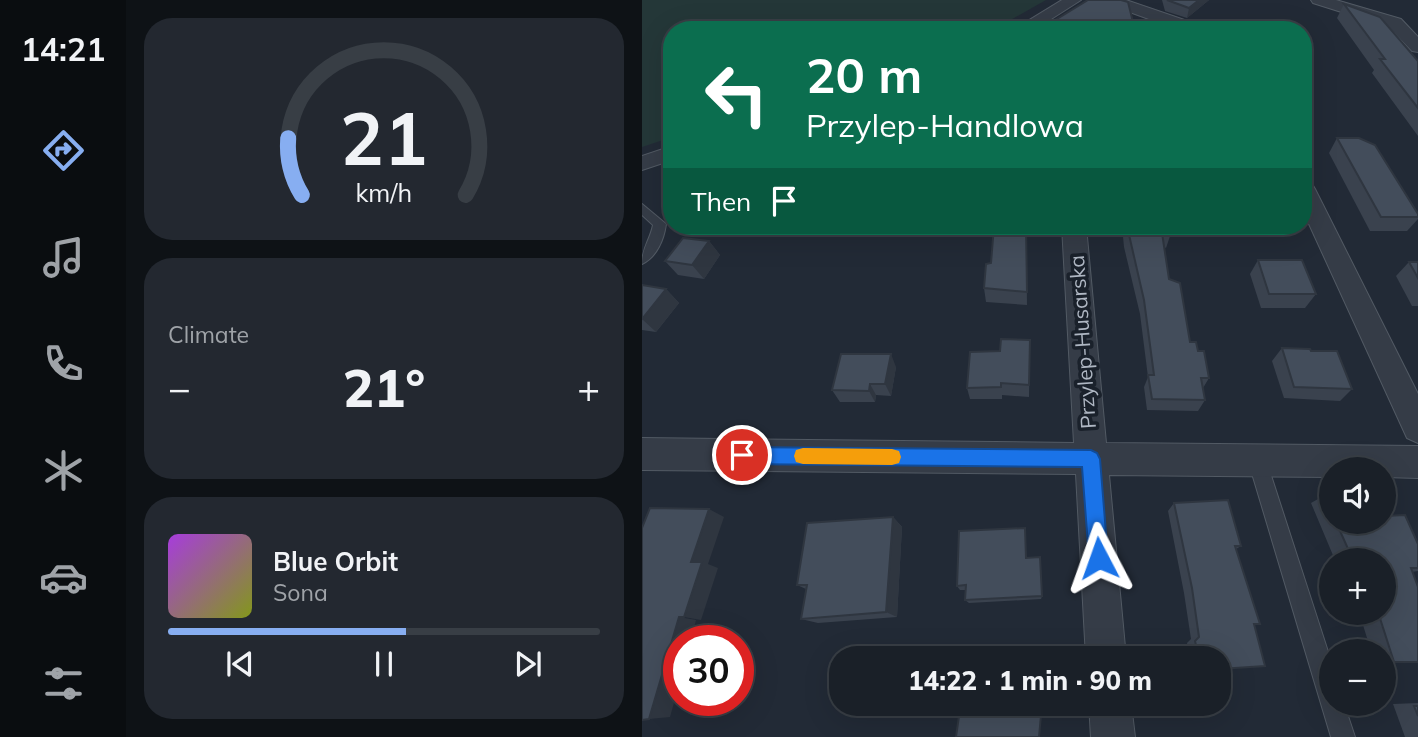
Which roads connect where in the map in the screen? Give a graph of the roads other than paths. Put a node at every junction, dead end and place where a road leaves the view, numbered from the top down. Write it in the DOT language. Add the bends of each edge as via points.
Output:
graph roads {
  1 [pos="1073,0"];
  2 [pos="1111,0"];
  3 [pos="1319,0"];
  4 [pos="1037,21"];
  5 [pos="1170,21"];
  6 [pos="1418,47"];
  7 [pos="663,156"];
  8 [pos="642,163"];
  9 [pos="1312,207"];
  10 [pos="642,208"];
  11 [pos="1075,235"];
  12 [pos="642,259"];
  13 [pos="1418,428"];
  14 [pos="642,454"];
  15 [pos="1091,459"];
  16 [pos="1257,460"];
  17 [pos="1418,462"];
  18 [pos="1105,646"];
  19 [pos="1319,660"];
  20 [pos="1111,716"];
  21 [pos="1336,716"];
  22 [pos="1113,737"];
  23 [pos="1343,737"];
  1 -- 4 [label="street"];
  2 -- 5 [label="street"];
  3 -- 6 [label="street" via="1394,23"];
  7 -- 8 [label="street"];
  9 -- 13 [label="street"];
  10 -- 12 [label="lane" via="660,224 657,240"];
  11 -- 15 [label="street, Przylep-Husarska"];
  14 -- 15 [label="street"];
  15 -- 16 [label="street"];
  15 -- 18 [label="street, Przylep-Husarska"];
  16 -- 17 [label="street"];
  16 -- 19 [label="lane"];
  20 -- 22 [label="street"];
  21 -- 23 [label="lane"];
}
